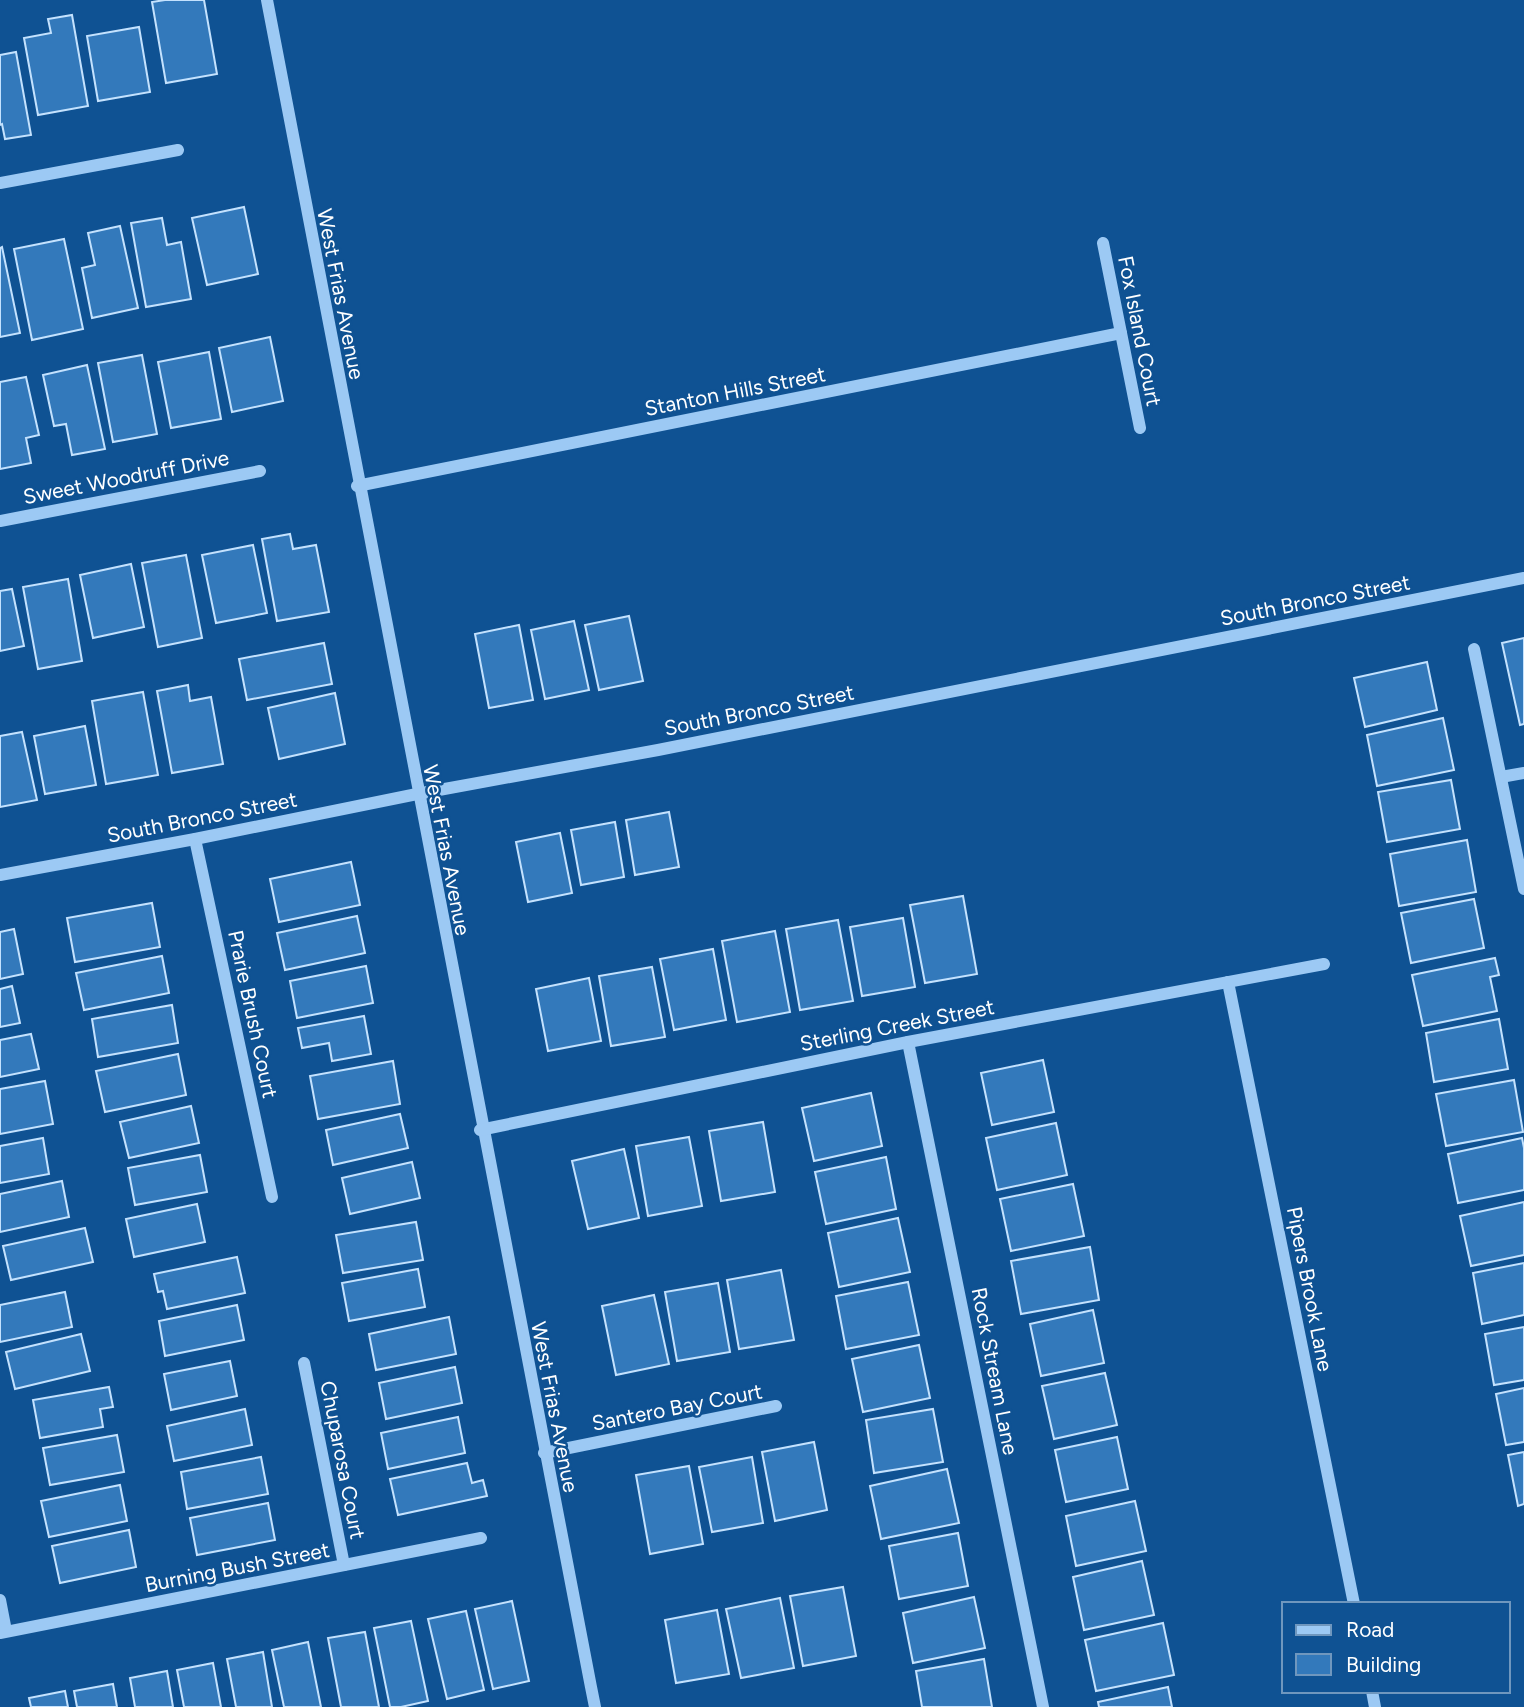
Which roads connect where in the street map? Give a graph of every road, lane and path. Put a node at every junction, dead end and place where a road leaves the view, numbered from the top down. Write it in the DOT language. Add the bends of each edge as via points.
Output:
graph roads {
  1 [pos="267,0"];
  2 [pos="178,150"];
  3 [pos="0,183"];
  4 [pos="1103,243"];
  5 [pos="1121,333"];
  6 [pos="1140,428"];
  7 [pos="260,471"];
  8 [pos="357,486"];
  9 [pos="0,521"];
  10 [pos="1524,578"];
  11 [pos="1474,649"];
  12 [pos="1524,773"];
  13 [pos="1501,777"];
  14 [pos="417,794"];
  15 [pos="195,839"];
  16 [pos="0,875"];
  17 [pos="1524,889"];
  18 [pos="1324,964"];
  19 [pos="1228,982"];
  20 [pos="908,1042"];
  21 [pos="480,1130"];
  22 [pos="272,1197"];
  23 [pos="304,1363"];
  24 [pos="776,1406"];
  25 [pos="544,1453"];
  26 [pos="481,1538"];
  27 [pos="344,1565"];
  28 [pos="0,1600"];
  29 [pos="1354,1602"];
  30 [pos="3,1632"];
  31 [pos="595,1707"];
  32 [pos="1043,1707"];
  1 -- 8 [label="street, West Frias Avenue"];
  2 -- 3 [label="street"];
  4 -- 5 [label="street, Fox Island Court"];
  5 -- 6 [label="street, Fox Island Court"];
  5 -- 8 [label="street, Stanton Hills Street"];
  7 -- 9 [label="street, Sweet Woodruff Drive"];
  8 -- 14 [label="street, West Frias Avenue"];
  10 -- 14 [label="street, South Bronco Street"];
  11 -- 13 [label="street"];
  12 -- 13 [label="street"];
  13 -- 17 [label="street"];
  14 -- 15 [label="street, South Bronco Street"];
  14 -- 21 [label="street, West Frias Avenue"];
  15 -- 16 [label="street, South Bronco Street"];
  15 -- 22 [label="street, Prarie Brush Court"];
  18 -- 19 [label="street, Sterling Creek Street"];
  19 -- 20 [label="street, Sterling Creek Street"];
  19 -- 29 [label="street, Pipers Brook Lane"];
  20 -- 21 [label="street, Sterling Creek Street"];
  20 -- 32 [label="street, Rock Stream Lane"];
  21 -- 25 [label="street, West Frias Avenue"];
  23 -- 27 [label="street, Chuparosa Court"];
  24 -- 25 [label="street, Santero Bay Court"];
  25 -- 31 [label="street, West Frias Avenue"];
  26 -- 27 [label="street, Burning Bush Street"];
  27 -- 30 [label="street, Burning Bush Street"];
  28 -- 30 [label="street"];
}
